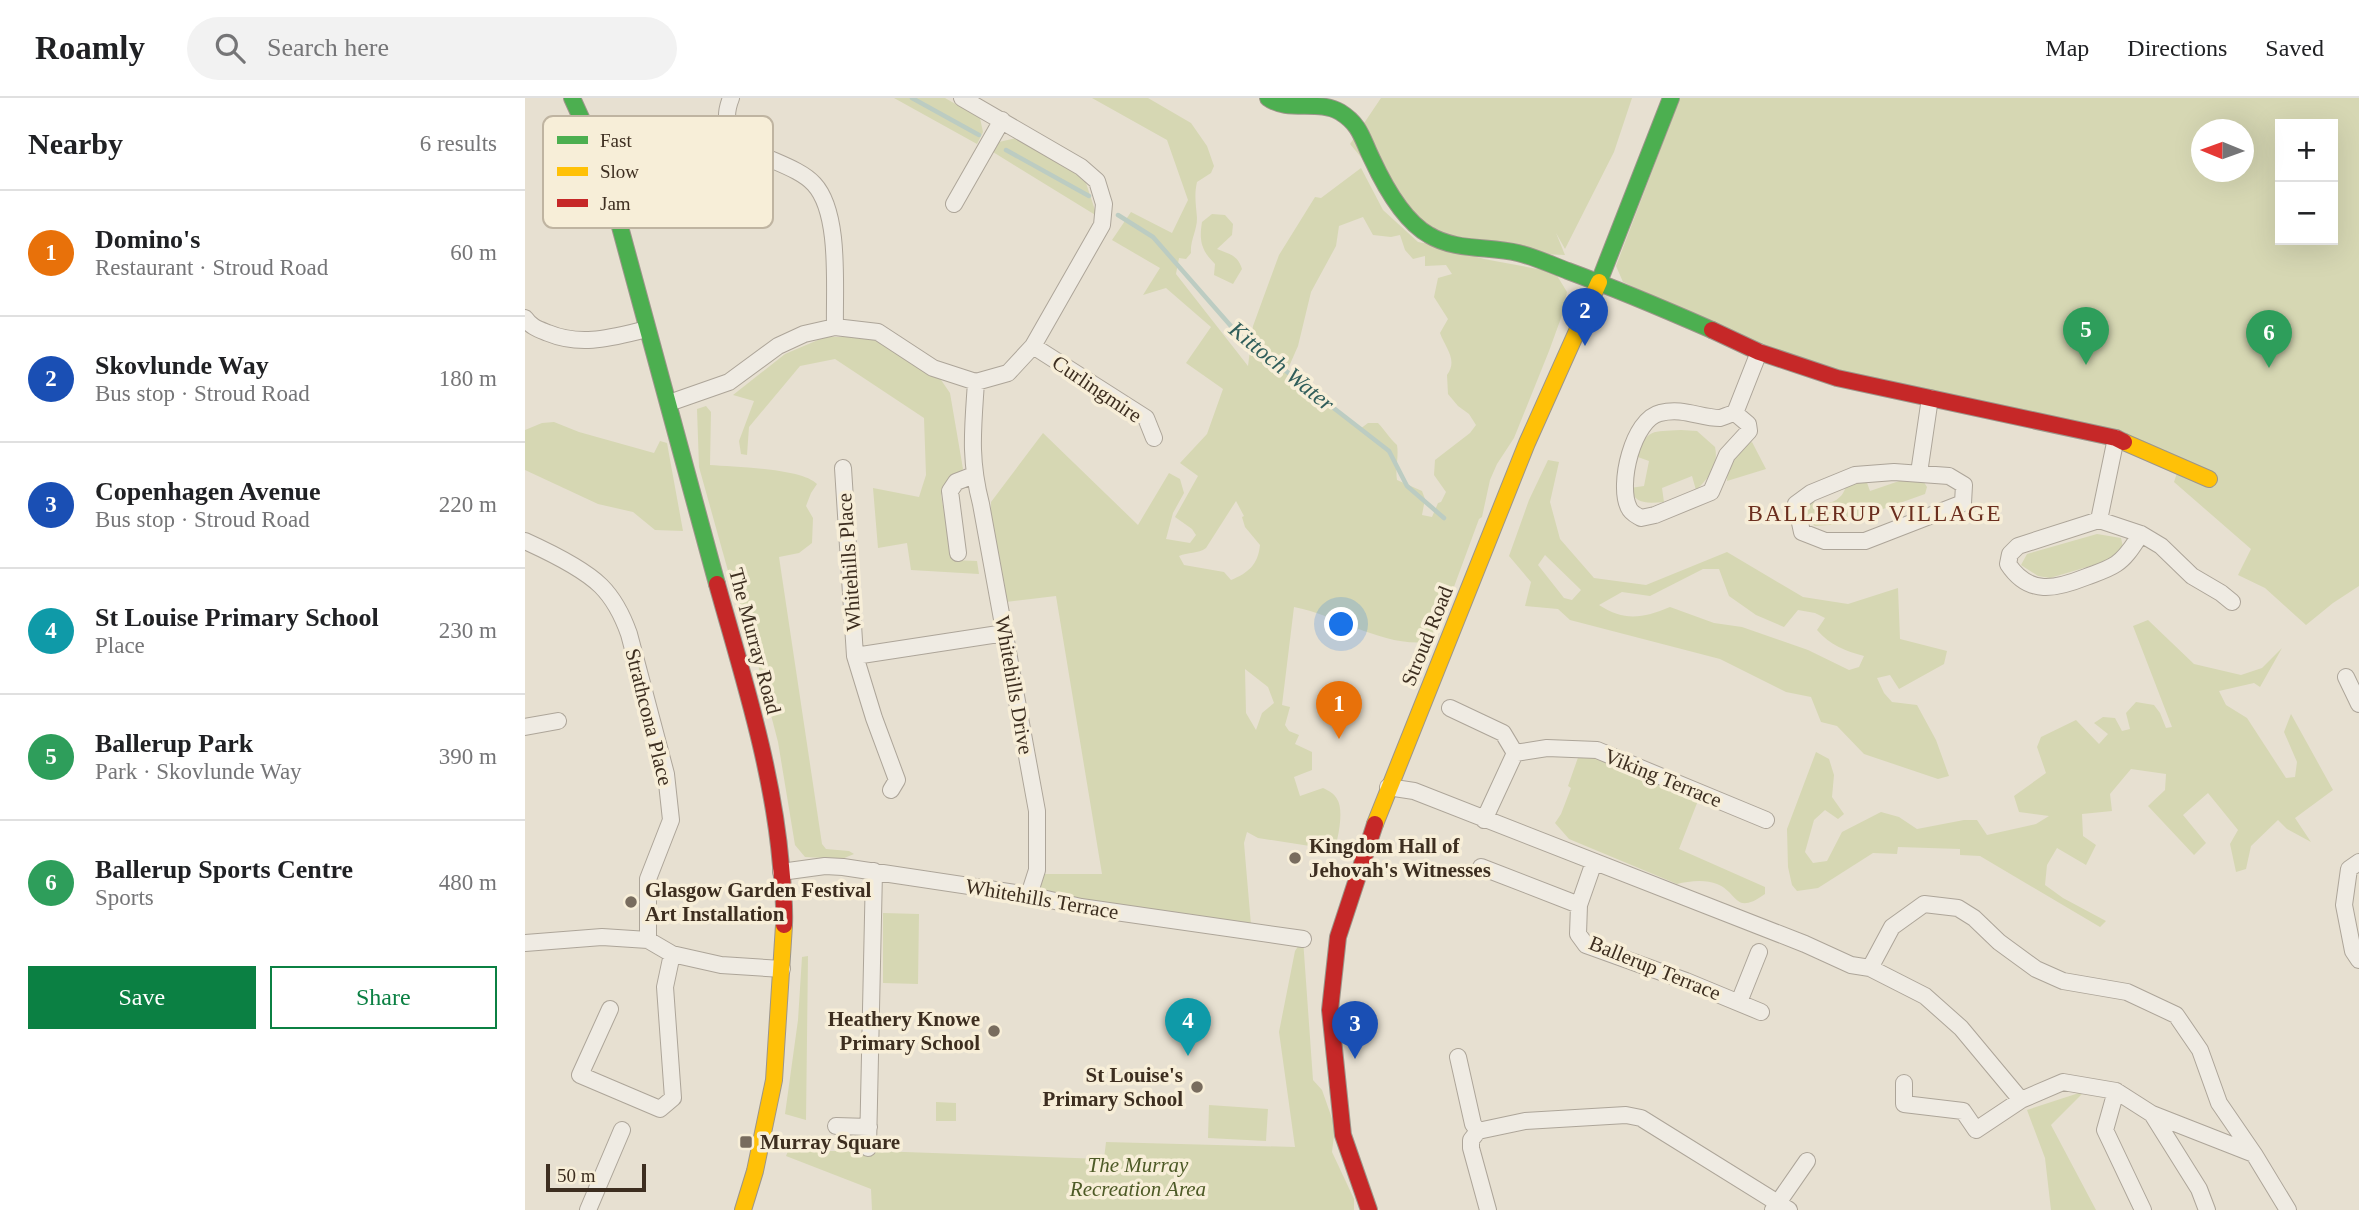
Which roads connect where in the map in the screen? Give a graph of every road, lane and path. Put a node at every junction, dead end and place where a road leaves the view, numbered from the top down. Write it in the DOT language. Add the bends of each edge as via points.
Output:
graph roads {
  1 [pos="572,98"];
  2 [pos="731,98"];
  3 [pos="963,98"];
  4 [pos="1268,98"];
  5 [pos="1671,98"];
  6 [pos="1321,102"];
  7 [pos="580,116"];
  8 [pos="726,116"];
  9 [pos="1002,120"];
  10 [pos="773,161"];
  11 [pos="954,204"];
  12 [pos="619,228"];
  13 [pos="1599,282"];
  14 [pos="527,326"];
  15 [pos="835,327"];
  16 [pos="647,329"];
  17 [pos="1033,345"];
  18 [pos="1759,352"];
  19 [pos="976,382"];
  20 [pos="1930,398"];
  21 [pos="669,403"];
  22 [pos="1735,413"];
  23 [pos="1154,438"];
  24 [pos="2116,438"];
  25 [pos="843,468"];
  26 [pos="1919,473"];
  27 [pos="974,475"];
  28 [pos="2209,479"];
  29 [pos="2099,520"];
  30 [pos="2141,534"];
  31 [pos="525,541"];
  32 [pos="958,553"];
  33 [pos="2232,602"];
  34 [pos="1005,633"];
  35 [pos="855,656"];
  36 [pos="2346,677"];
  37 [pos="2359,704"];
  38 [pos="1450,708"];
  39 [pos="558,721"];
  40 [pos="525,727"];
  41 [pos="1515,753"];
  42 [pos="1388,788"];
  43 [pos="891,790"];
  44 [pos="1485,820"];
  45 [pos="1766,820"];
  46 [pos="1594,862"];
  47 [pos="2359,862"];
  48 [pos="1481,867"];
  49 [pos="874,871"];
  50 [pos="782,872"];
  51 [pos="1030,895"];
  52 [pos="1579,905"];
  53 [pos="1303,939"];
  54 [pos="648,940"];
  55 [pos="525,943"];
  56 [pos="1759,952"];
  57 [pos="672,954"];
  58 [pos="2359,960"];
  59 [pos="1870,968"];
  60 [pos="782,969"];
  61 [pos="1739,1002"];
  62 [pos="610,1009"];
  63 [pos="1761,1012"];
  64 [pos="1458,1056"];
  65 [pos="1904,1083"];
  66 [pos="2116,1091"];
  67 [pos="2021,1100"];
  68 [pos="2151,1114"];
  69 [pos="836,1126"];
  70 [pos="869,1127"];
  71 [pos="622,1130"];
  72 [pos="1478,1131"];
  73 [pos="868,1148"];
  74 [pos="2254,1154"];
  75 [pos="1807,1161"];
  76 [pos="1780,1207"];
  77 [pos="587,1210"];
  78 [pos="743,1210"];
  79 [pos="1369,1210"];
  80 [pos="1488,1210"];
  81 [pos="2143,1210"];
  82 [pos="2207,1210"];
  83 [pos="2288,1210"];
  1 -- 7 [label="street, The Murray Road"];
  2 -- 8 [label="street"];
  3 -- 9 [label="street"];
  4 -- 6 [label="street" via="1276,104"];
  5 -- 13 [label="street, Stroud Road"];
  6 -- 13 [label="street" via="1360,130 1391,193 1414,224 1430,236 1518,253"];
  9 -- 11 [label="street"];
  9 -- 17 [label="street" via="1081,167 1097,181 1104,204 1102,225"];
  10 -- 15 [label="street" via="813,182 820,192 831,223"];
  12 -- 16 [label="street, The Murray Road"];
  13 -- 18 [label="street"];
  13 -- 42 [label="street, Stroud Road" via="1527,443"];
  14 -- 16 [label="street" via="575,341"];
  15 -- 19 [label="street" via="878,332 933,368"];
  15 -- 21 [label="street" via="804,334 778,346 729,382"];
  16 -- 21 [label="street, The Murray Road"];
  17 -- 19 [label="street" via="1009,373"];
  17 -- 23 [label="street, Curlingmire" via="1146,418"];
  18 -- 20 [label="street" via="1837,378"];
  18 -- 22 [label="street"];
  19 -- 27 [label="street, Whitehills Drive"];
  20 -- 24 [label="street"];
  20 -- 26 [label="street"];
  21 -- 50 [label="street, The Murray Road" via="762,747"];
  22 -- 22 [label="street" via="1748,424 1749,431 1727,455 1711,492 1655,515 1641,518 1630,511 1626,500 1630,452 1650,417 1683,411 1720,418"];
  24 -- 28 [label="street"];
  24 -- 29 [label="street"];
  25 -- 35 [label="street, Whitehills Place"];
  26 -- 26 [label="street" via="1855,475 1811,493 1796,504 1802,531 1825,541 1864,541 1963,503 1964,485 1949,476"];
  27 -- 32 [label="street" via="956,482 950,491"];
  27 -- 34 [label="street, Whitehills Drive"];
  29 -- 30 [label="street"];
  29 -- 30 [label="street" via="2018,546 2008,564 2034,586 2049,589 2117,563"];
  30 -- 33 [label="street"];
  31 -- 54 [label="street, Strathcona Place" via="601,586 629,634 666,774 671,820 648,879"];
  34 -- 35 [label="street, Whitehills Place"];
  34 -- 51 [label="street, Whitehills Drive" via="1037,811 1037,870"];
  35 -- 43 [label="street, Whitehills Place" via="897,780"];
  36 -- 37 [label="street"];
  38 -- 41 [label="street" via="1503,733"];
  39 -- 40 [label="street"];
  41 -- 44 [label="street"];
  41 -- 45 [label="street, Viking Terrace" via="1547,748 1597,750"];
  42 -- 44 [label="street" via="1414,791"];
  42 -- 79 [label="street, Stroud Road" via="1338,937 1330,1010 1343,1135"];
  44 -- 46 [label="street"];
  46 -- 52 [label="street, Ballerup Terrace"];
  46 -- 59 [label="street" via="1851,965"];
  47 -- 58 [label="street" via="2349,869 2344,905"];
  48 -- 52 [label="street, Ballerup Terrace"];
  49 -- 50 [label="street, Whitehills Terrace" via="825,866"];
  49 -- 51 [label="street, Whitehills Terrace"];
  49 -- 70 [label="street"];
  50 -- 60 [label="street, The Murray Road"];
  51 -- 53 [label="street, Whitehills Terrace" via="1081,907"];
  52 -- 61 [label="street, Ballerup Terrace" via="1578,934 1586,944"];
  54 -- 55 [label="street" via="602,937"];
  54 -- 57 [label="street"];
  56 -- 61 [label="street"];
  57 -- 60 [label="street"];
  57 -- 62 [label="street" via="665,988 673,1098 660,1109 580,1075"];
  59 -- 67 [label="street" via="1925,996 1961,1028"];
  59 -- 74 [label="street" via="1892,928 1924,904 1958,908 2036,969 2063,981 2127,992 2176,1015 2200,1051 2219,1103"];
  60 -- 78 [label="street, The Murray Road" via="774,1080"];
  61 -- 63 [label="street, Ballerup Terrace"];
  64 -- 72 [label="street"];
  65 -- 67 [label="street" via="1904,1104 1963,1111 1976,1130"];
  66 -- 67 [label="street" via="2063,1082"];
  66 -- 68 [label="street"];
  66 -- 81 [label="street" via="2105,1130"];
  68 -- 74 [label="street"];
  68 -- 82 [label="street" via="2199,1189"];
  69 -- 70 [label="street"];
  70 -- 73 [label="street"];
  71 -- 77 [label="street"];
  72 -- 76 [label="street" via="1525,1121 1641,1118"];
  72 -- 80 [label="street" via="1471,1148"];
  74 -- 83 [label="street"];
  75 -- 76 [label="street"];
}
